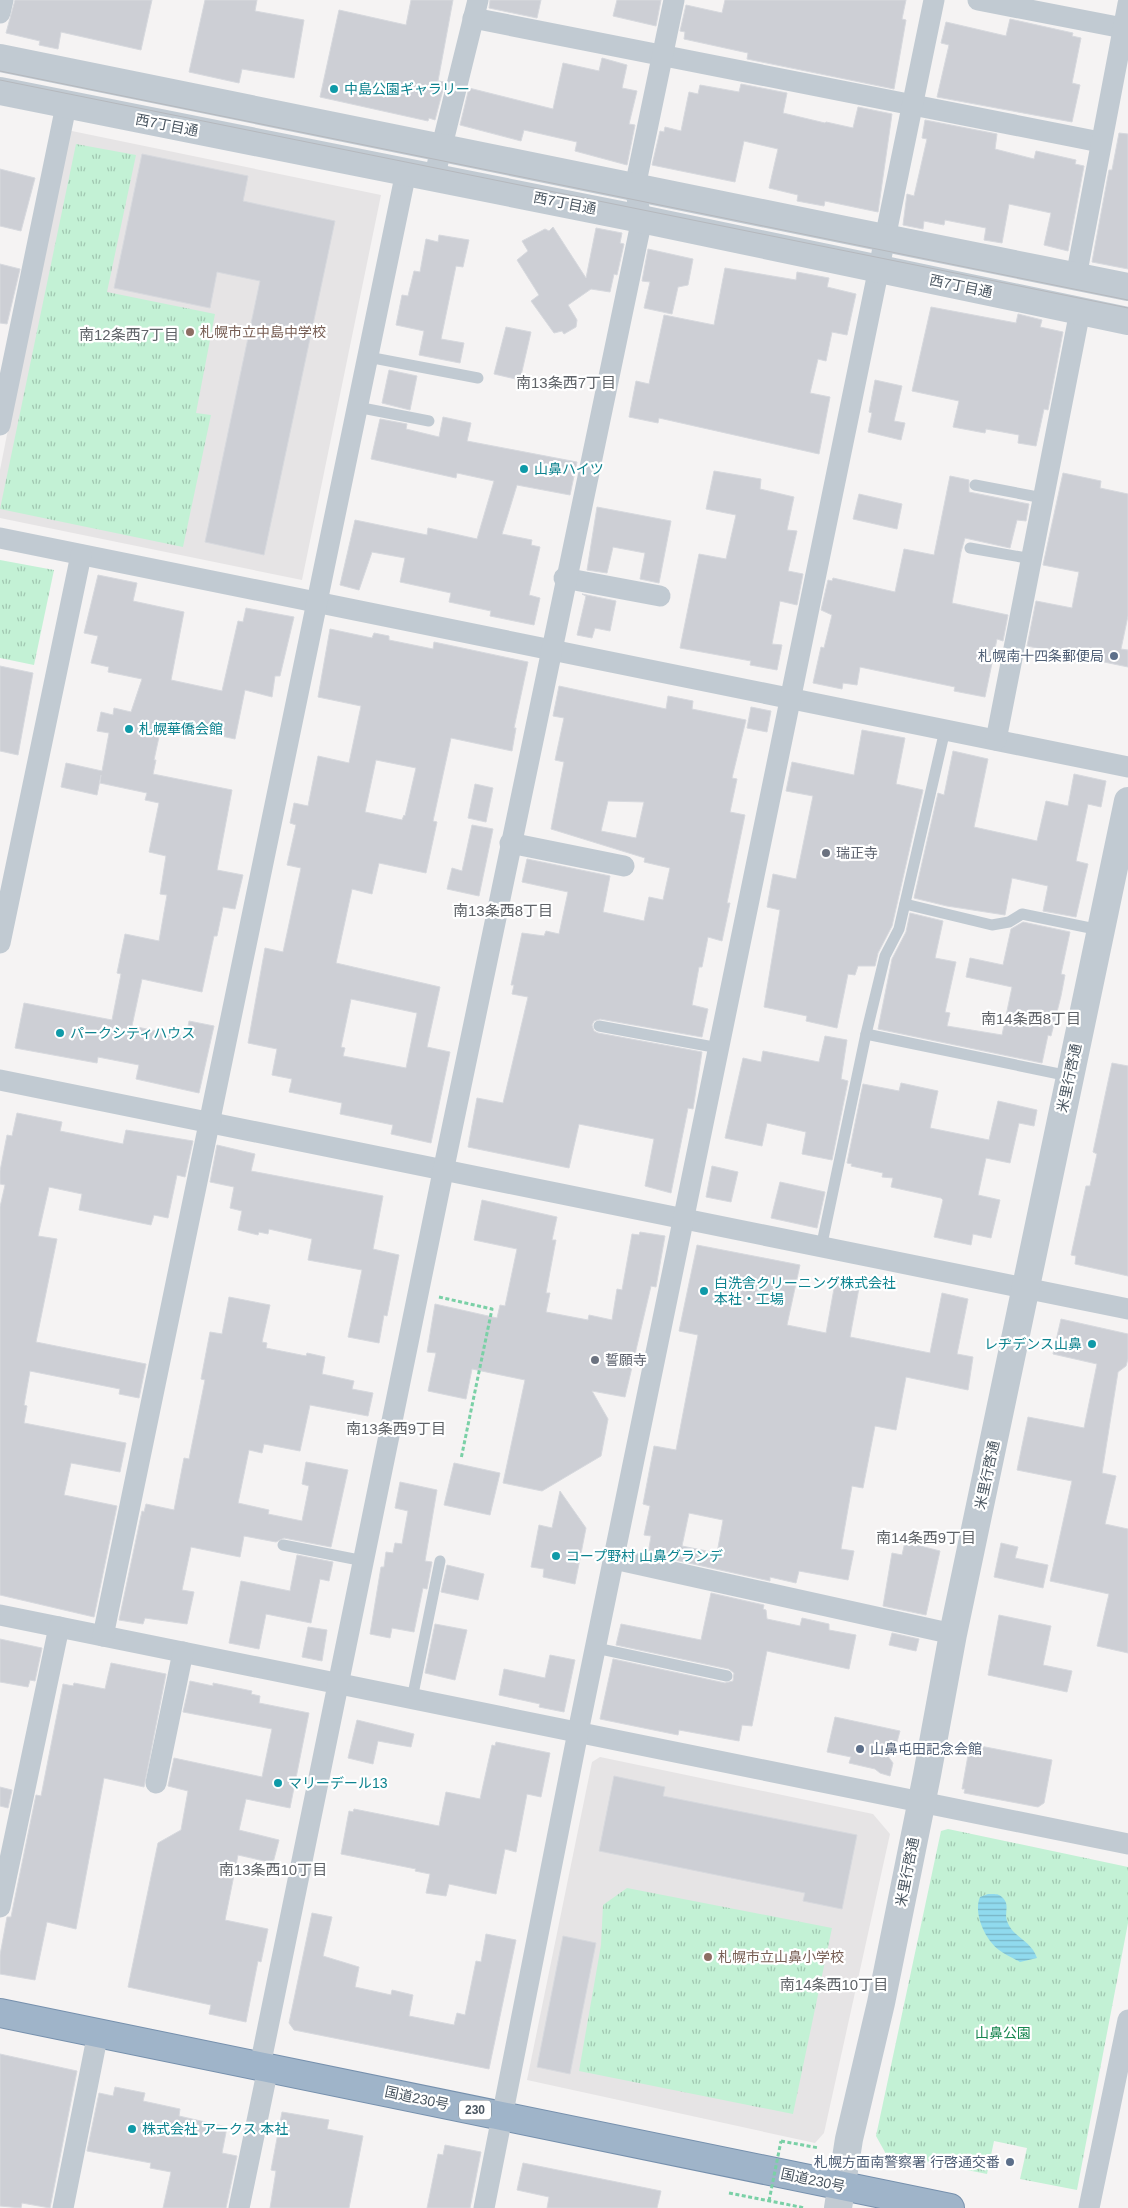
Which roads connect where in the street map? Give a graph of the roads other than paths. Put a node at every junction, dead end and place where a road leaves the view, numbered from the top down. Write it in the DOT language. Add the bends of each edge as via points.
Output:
graph roads {
  1 [pos="3,0"];
  2 [pos="674,0"];
  3 [pos="934,0"];
  4 [pos="978,0"];
  5 [pos="1128,4"];
  6 [pos="475,9"];
  7 [pos="0,13"];
  8 [pos="1123,28"];
  9 [pos="662,57"];
  10 [pos="0,58"];
  11 [pos="0,91"];
  12 [pos="66,106"];
  13 [pos="912,106"];
  14 [pos="1100,142"];
  15 [pos="441,150"];
  16 [pos="406,172"];
  17 [pos="434,178"];
  18 [pos="635,187"];
  19 [pos="641,219"];
  20 [pos="885,239"];
  21 [pos="879,268"];
  22 [pos="1076,277"];
  23 [pos="1128,287"];
  24 [pos="1080,312"];
  25 [pos="1128,321"];
  26 [pos="368,357"];
  27 [pos="478,378"];
  28 [pos="357,407"];
  29 [pos="429,421"];
  30 [pos="0,425"];
  31 [pos="975,485"];
  32 [pos="1043,498"];
  33 [pos="0,538"];
  34 [pos="970,548"];
  35 [pos="81,555"];
  36 [pos="1032,559"];
  37 [pos="564,578"];
  38 [pos="660,596"];
  39 [pos="316,603"];
  40 [pos="549,650"];
  41 [pos="790,699"];
  42 [pos="945,730"];
  43 [pos="996,740"];
  44 [pos="1128,767"];
  45 [pos="1128,801"];
  46 [pos="510,843"];
  47 [pos="624,866"];
  48 [pos="904,904"];
  49 [pos="1100,930"];
  50 [pos="0,943"];
  51 [pos="599,1026"];
  52 [pos="866,1034"];
  53 [pos="719,1048"];
  54 [pos="1069,1076"];
  55 [pos="0,1080"];
  56 [pos="210,1122"];
  57 [pos="445,1170"];
  58 [pos="684,1220"];
  59 [pos="821,1248"];
  60 [pos="1026,1288"];
  61 [pos="1128,1309"];
  62 [pos="283,1545"];
  63 [pos="614,1560"];
  64 [pos="364,1561"];
  65 [pos="440,1561"];
  66 [pos="0,1615"];
  67 [pos="59,1627"];
  68 [pos="953,1634"];
  69 [pos="103,1636"];
  70 [pos="596,1648"];
  71 [pos="184,1652"];
  72 [pos="727,1676"];
  73 [pos="338,1684"];
  74 [pos="412,1699"];
  75 [pos="578,1732"];
  76 [pos="156,1783"];
  77 [pos="922,1802"];
  78 [pos="1128,1844"];
  79 [pos="0,1906"];
  80 [pos="0,2013"];
  81 [pos="1128,2020"];
  82 [pos="98,2033"];
  83 [pos="264,2067"];
  84 [pos="502,2115"];
  85 [pos="840,2197"];
  86 [pos="64,2208"];
  87 [pos="239,2208"];
  88 [pos="484,2208"];
  89 [pos="950,2208"];
  90 [pos="1089,2208"];
  1 -- 7 [label="street"];
  2 -- 9 [label="street"];
  3 -- 13 [label="street"];
  4 -- 8 [label="street"];
  5 -- 8 [label="street"];
  6 -- 9 [label="street"];
  6 -- 15 [label="street"];
  8 -- 14 [label="street"];
  9 -- 13 [label="street"];
  9 -- 18 [label="street"];
  10 -- 15 [label="street"];
  11 -- 12 [label="street, 西7丁目通"];
  12 -- 16 [label="street, 西7丁目通"];
  12 -- 30 [label="street"];
  13 -- 14 [label="street"];
  13 -- 20 [label="street"];
  14 -- 22 [label="street"];
  15 -- 17 [label="street"];
  15 -- 18 [label="street"];
  16 -- 17 [label="street, 西7丁目通"];
  16 -- 26 [label="street"];
  17 -- 19 [label="street, 西7丁目通"];
  18 -- 19 [label="street"];
  18 -- 20 [label="street"];
  19 -- 21 [label="street, 西7丁目通"];
  19 -- 37 [label="street"];
  20 -- 21 [label="street"];
  20 -- 22 [label="street"];
  21 -- 24 [label="street, 西7丁目通"];
  21 -- 41 [label="street"];
  22 -- 23 [label="street"];
  24 -- 25 [label="street, 西7丁目通"];
  24 -- 32 [label="street"];
  26 -- 27 [label="lane"];
  26 -- 28 [label="street"];
  28 -- 29 [label="lane"];
  28 -- 39 [label="street"];
  31 -- 32 [label="lane"];
  32 -- 36 [label="street"];
  33 -- 35 [label="street"];
  34 -- 36 [label="lane"];
  35 -- 39 [label="street"];
  35 -- 50 [label="street"];
  36 -- 43 [label="street"];
  37 -- 38 [label="street"];
  37 -- 40 [label="street"];
  39 -- 40 [label="street"];
  39 -- 56 [label="street"];
  40 -- 41 [label="street"];
  40 -- 46 [label="street"];
  41 -- 42 [label="street"];
  41 -- 53 [label="street"];
  42 -- 43 [label="street"];
  42 -- 48 [label="lane"];
  43 -- 44 [label="street"];
  45 -- 49 [label="street, 米里行啓通"];
  46 -- 47 [label="street"];
  46 -- 57 [label="street"];
  48 -- 49 [label="lane" via="992,925 1009,922 1022,914"];
  48 -- 52 [label="lane" via="899,929 885,956"];
  49 -- 54 [label="street, 米里行啓通"];
  51 -- 53 [label="lane"];
  52 -- 54 [label="lane"];
  52 -- 59 [label="lane"];
  53 -- 58 [label="street"];
  54 -- 60 [label="street, 米里行啓通"];
  55 -- 56 [label="street"];
  56 -- 57 [label="street"];
  56 -- 69 [label="street"];
  57 -- 58 [label="street"];
  57 -- 64 [label="street"];
  58 -- 59 [label="street"];
  58 -- 63 [label="street"];
  59 -- 60 [label="street"];
  60 -- 61 [label="street"];
  60 -- 68 [label="street, 米里行啓通"];
  62 -- 64 [label="lane"];
  63 -- 68 [label="street"];
  63 -- 70 [label="street"];
  64 -- 73 [label="street"];
  65 -- 74 [label="lane"];
  66 -- 67 [label="street"];
  67 -- 69 [label="street"];
  67 -- 79 [label="street"];
  68 -- 77 [label="street, 米里行啓通"];
  69 -- 71 [label="street"];
  70 -- 72 [label="lane"];
  70 -- 75 [label="street"];
  71 -- 73 [label="street"];
  71 -- 76 [label="street"];
  73 -- 74 [label="street"];
  73 -- 83 [label="street"];
  74 -- 75 [label="street"];
  75 -- 77 [label="street"];
  75 -- 84 [label="street"];
  77 -- 78 [label="street"];
  77 -- 85 [label="street, 米里行啓通" via="849,2139"];
  80 -- 82 [label="highway, 国道230号 / 230"];
  81 -- 90 [label="street"];
  82 -- 83 [label="highway, 国道230号 / 230"];
  82 -- 86 [label="street"];
  83 -- 84 [label="highway, 国道230号 / 230"];
  83 -- 87 [label="street"];
  84 -- 85 [label="highway, 国道230号 / 230"];
  84 -- 88 [label="street"];
  85 -- 89 [label="highway, 国道230号 / 230"];
}
